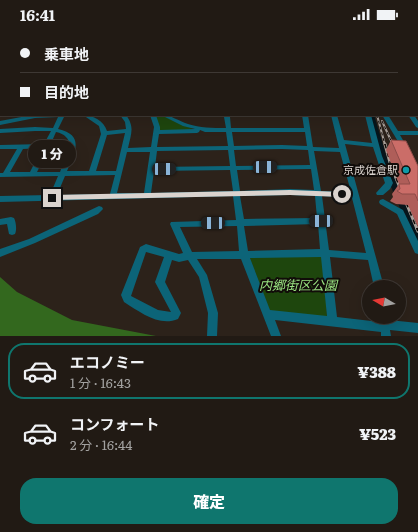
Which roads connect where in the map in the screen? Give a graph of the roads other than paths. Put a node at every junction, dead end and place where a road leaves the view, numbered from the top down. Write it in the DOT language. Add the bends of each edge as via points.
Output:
graph roads {
  1 [pos="35,116"];
  2 [pos="61,116"];
  3 [pos="88,116"];
  4 [pos="124,116"];
  5 [pos="153,116"];
  6 [pos="167,116"];
  7 [pos="227,116"];
  8 [pos="305,116"];
  9 [pos="334,116"];
  10 [pos="368,116"];
  11 [pos="386,116"];
  12 [pos="412,116"];
  13 [pos="0,123"];
  14 [pos="418,126"];
  15 [pos="54,130"];
  16 [pos="205,130"];
  17 [pos="229,130"];
  18 [pos="308,130"];
  19 [pos="0,131"];
  20 [pos="129,131"];
  21 [pos="156,132"];
  22 [pos="104,133"];
  23 [pos="396,133"];
  24 [pos="418,133"];
  25 [pos="341,142"];
  26 [pos="376,145"];
  27 [pos="0,147"];
  28 [pos="21,147"];
  29 [pos="45,148"];
  30 [pos="231,148"];
  31 [pos="310,148"];
  32 [pos="72,149"];
  33 [pos="125,150"];
  34 [pos="154,150"];
  35 [pos="343,150"];
  36 [pos="407,152"];
  37 [pos="313,167"];
  38 [pos="233,168"];
  39 [pos="151,170"];
  40 [pos="92,173"];
  41 [pos="119,173"];
  42 [pos="62,174"];
  43 [pos="2,175"];
  44 [pos="32,175"];
  45 [pos="236,193"];
  46 [pos="318,193"];
  47 [pos="380,193"];
  48 [pos="147,195"];
  49 [pos="355,195"];
  50 [pos="114,196"];
  51 [pos="52,198"];
  52 [pos="0,199"];
  53 [pos="383,202"];
  54 [pos="100,209"];
  55 [pos="321,221"];
  56 [pos="0,222"];
  57 [pos="240,223"];
  58 [pos="12,232"];
  59 [pos="418,250"];
  60 [pos="0,253"];
  61 [pos="326,253"];
  62 [pos="244,254"];
  63 [pos="169,255"];
  64 [pos="191,256"];
  65 [pos="371,257"];
  66 [pos="377,280"];
  67 [pos="267,314"];
  68 [pos="333,322"];
  69 [pos="385,326"];
  70 [pos="418,328"];
  71 [pos="212,336"];
  72 [pos="276,336"];
  1 -- 13 [label="street"];
  2 -- 15 [label="street"];
  3 -- 22 [label="street" via="102,125"];
  4 -- 20 [label="street" via="128,122"];
  5 -- 21 [label="street"];
  6 -- 16 [label="street" via="185,125"];
  7 -- 17 [label="street"];
  8 -- 18 [label="street"];
  9 -- 25 [label="street"];
  10 -- 26 [label="street"];
  11 -- 23 [label="street"];
  12 -- 14 [label="street"];
  15 -- 19 [label="street"];
  15 -- 29 [label="street"];
  15 -- 32 [label="street" via="69,136 73,143"];
  16 -- 17 [label="street"];
  16 -- 21 [label="street"];
  17 -- 18 [label="street"];
  17 -- 30 [label="street"];
  18 -- 31 [label="street"];
  20 -- 22 [label="street"];
  20 -- 33 [label="street"];
  21 -- 34 [label="street"];
  22 -- 40 [label="street"];
  23 -- 24 [label="street"];
  23 -- 36 [label="street"];
  25 -- 26 [label="street"];
  25 -- 35 [label="street"];
  26 -- 47 [label="street" via="389,183"];
  27 -- 28 [label="street"];
  28 -- 29 [label="street"];
  28 -- 43 [label="street"];
  29 -- 32 [label="street"];
  29 -- 44 [label="street"];
  30 -- 31 [label="street"];
  30 -- 34 [label="street"];
  30 -- 38 [label="street"];
  31 -- 35 [label="street"];
  31 -- 37 [label="street"];
  32 -- 42 [label="street"];
  33 -- 34 [label="street"];
  33 -- 41 [label="street"];
  34 -- 39 [label="street"];
  35 -- 49 [label="street"];
  37 -- 38 [label="street"];
  37 -- 46 [label="street"];
  38 -- 39 [label="street"];
  38 -- 45 [label="street"];
  39 -- 48 [label="street"];
  40 -- 41 [label="street"];
  40 -- 42 [label="street"];
  41 -- 50 [label="street"];
  42 -- 44 [label="street"];
  42 -- 51 [label="street"];
  43 -- 44 [label="street"];
  45 -- 46 [label="street"];
  45 -- 48 [label="street"];
  45 -- 57 [label="street"];
  46 -- 49 [label="street"];
  46 -- 55 [label="street"];
  48 -- 50 [label="street"];
  49 -- 65 [label="street"];
  50 -- 51 [label="street"];
  51 -- 52 [label="street"];
  53 -- 59 [label="street" via="400,212"];
  54 -- 60 [label="street"];
  55 -- 57 [label="street"];
  55 -- 61 [label="street"];
  56 -- 58 [label="street" via="11,220"];
  57 -- 62 [label="street"];
  57 -- 64 [label="street" via="174,224"];
  61 -- 62 [label="street"];
  61 -- 65 [label="street"];
  61 -- 68 [label="street"];
  62 -- 64 [label="street"];
  62 -- 67 [label="street"];
  63 -- 63 [label="street" via="160,282 176,313 172,318 154,315 127,299 126,295 143,250 146,248"];
  63 -- 64 [label="street" via="179,258"];
  64 -- 71 [label="street" via="203,275 206,286 213,314"];
  65 -- 66 [label="street"];
  67 -- 68 [label="street"];
  67 -- 72 [label="street"];
  68 -- 69 [label="street"];
  69 -- 70 [label="street"];
}
